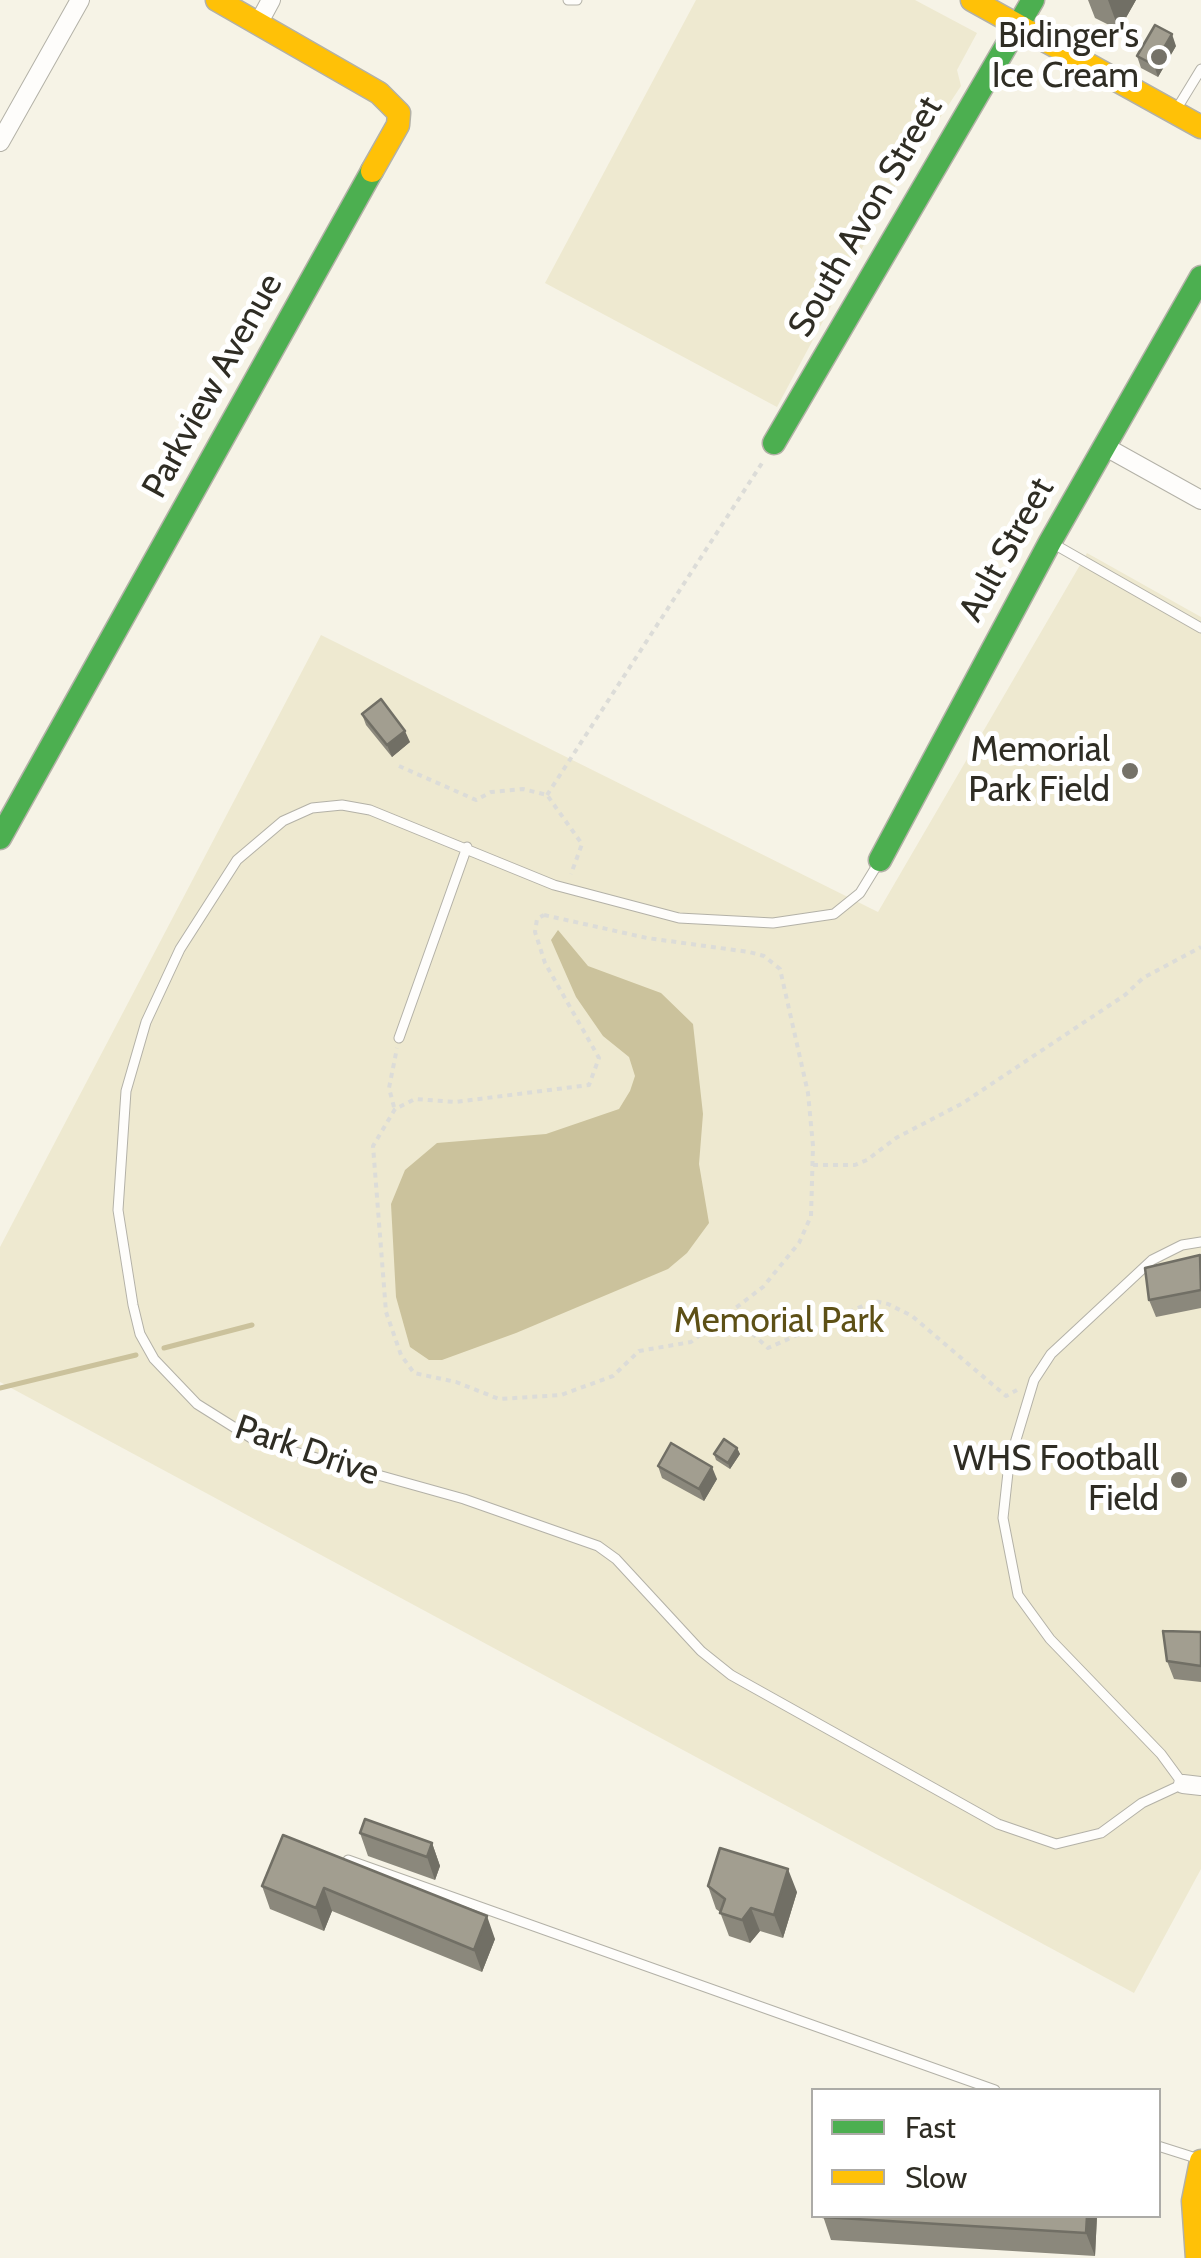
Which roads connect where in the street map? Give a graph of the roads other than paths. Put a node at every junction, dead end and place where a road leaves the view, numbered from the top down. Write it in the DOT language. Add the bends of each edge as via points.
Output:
graph roads {
  1 [pos="80,0"];
  2 [pos="217,0"];
  3 [pos="271,0"];
  4 [pos="568,0"];
  5 [pos="577,0"];
  6 [pos="972,0"];
  7 [pos="1033,0"];
  8 [pos="258,24"];
  9 [pos="1019,26"];
  10 [pos="1201,69"];
  11 [pos="1174,112"];
  12 [pos="1201,127"];
  13 [pos="0,142"];
  14 [pos="1201,276"];
  15 [pos="774,443"];
  16 [pos="1104,446"];
  17 [pos="1201,500"];
  18 [pos="1050,542"];
  19 [pos="1201,628"];
  20 [pos="0,838"];
  21 [pos="467,848"];
  22 [pos="880,860"];
  23 [pos="399,1038"];
  24 [pos="1201,1242"];
  25 [pos="1192,1785"];
  26 [pos="348,1860"];
  27 [pos="989,2088"];
  28 [pos="1161,2148"];
  29 [pos="1199,2167"];
  30 [pos="1196,2258"];
  1 -- 13 [label="street"];
  2 -- 8 [label="street"];
  3 -- 8 [label="street"];
  4 -- 5 [label="lane"];
  6 -- 9 [label="street"];
  7 -- 9 [label="street, South Avon Street"];
  8 -- 20 [label="street, Parkview Avenue" via="380,93 400,114 398,125"];
  9 -- 11 [label="street"];
  9 -- 15 [label="street, South Avon Street"];
  10 -- 11 [label="lane"];
  11 -- 12 [label="street"];
  14 -- 16 [label="street, Ault Street"];
  16 -- 17 [label="street"];
  16 -- 18 [label="street, Ault Street"];
  18 -- 19 [label="lane"];
  18 -- 22 [label="street, Ault Street"];
  21 -- 22 [label="lane, Park Drive" via="566,888 664,917 773,923 834,914 860,893"];
  21 -- 23 [label="lane"];
  21 -- 25 [label="lane, Park Drive" via="370,810 312,808 283,821 238,860 180,949 135,1056 118,1171 126,1269 140,1334 173,1383 256,1441 464,1499 598,1546 731,1675 1026,1836 1056,1844 1080,1840 1166,1789"];
  24 -- 25 [label="lane" via="1152,1260 1051,1354 1034,1380 1009,1463 1003,1518 1018,1595 1050,1640"];
  26 -- 27 [label="lane"];
  28 -- 29 [label="lane"];
  29 -- 30 [label="street"];
}
